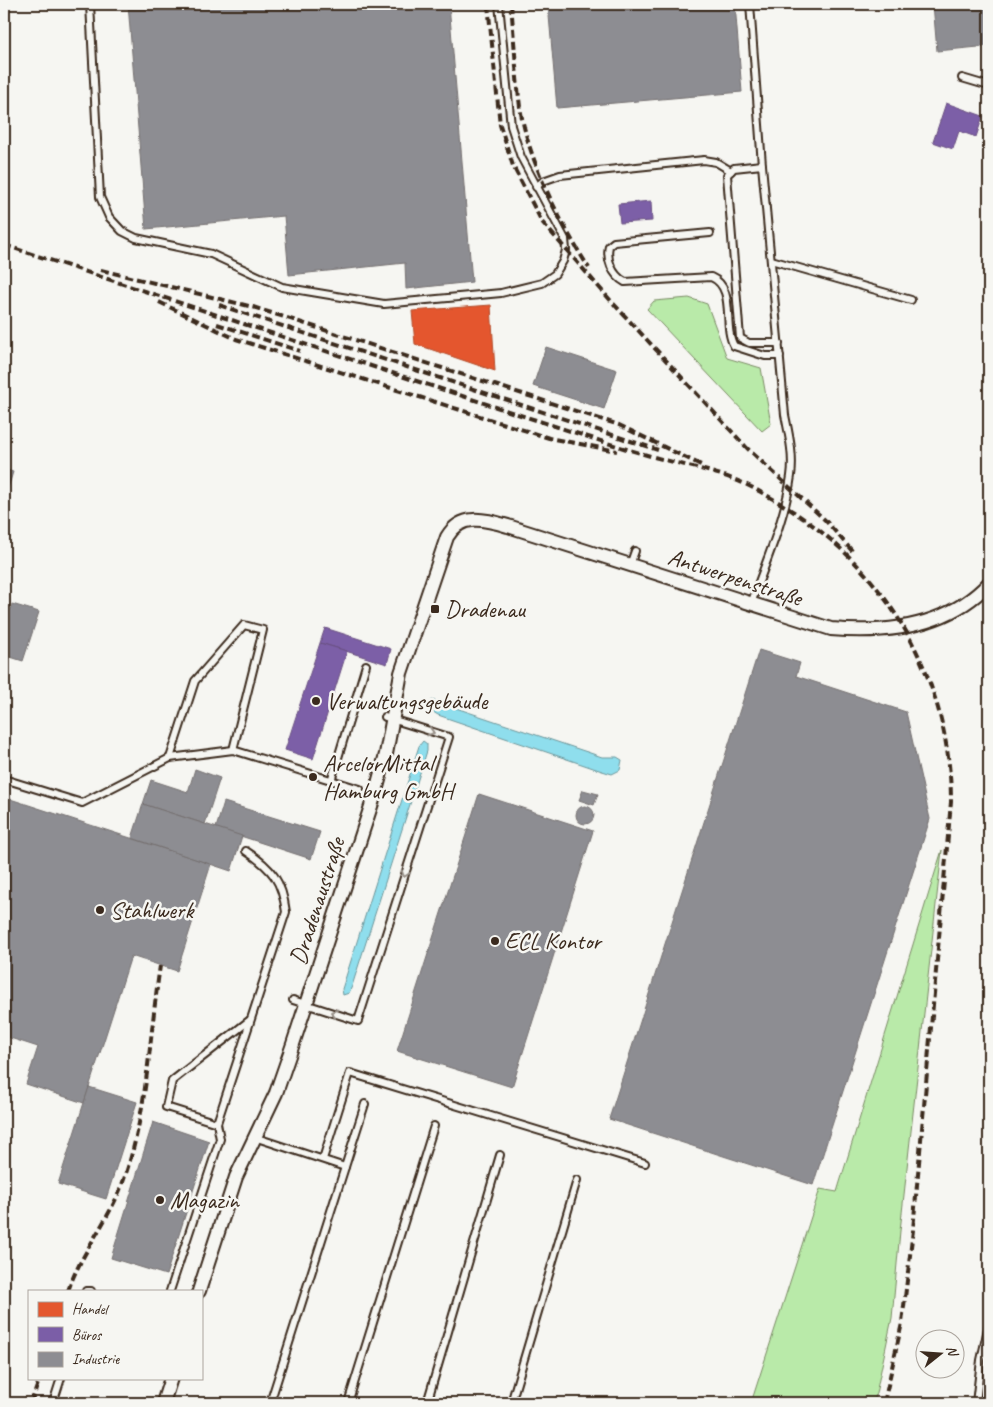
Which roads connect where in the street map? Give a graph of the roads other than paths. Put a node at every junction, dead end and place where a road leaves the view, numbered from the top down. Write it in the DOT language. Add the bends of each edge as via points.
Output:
graph roads {
  1 [pos="90,4"];
  2 [pos="499,4"];
  3 [pos="750,4"];
  4 [pos="962,78"];
  5 [pos="989,86"];
  6 [pos="762,165"];
  7 [pos="731,171"];
  8 [pos="536,187"];
  9 [pos="710,233"];
  10 [pos="771,260"];
  11 [pos="911,300"];
  12 [pos="779,343"];
  13 [pos="780,356"];
  14 [pos="462,522"];
  15 [pos="634,551"];
  16 [pos="630,565"];
  17 [pos="989,583"];
  18 [pos="751,604"];
  19 [pos="366,665"];
  20 [pos="389,718"];
  21 [pos="233,750"];
  22 [pos="170,758"];
  23 [pos="4,779"];
  24 [pos="331,781"];
  25 [pos="360,789"];
  26 [pos="246,851"];
  27 [pos="293,1000"];
  28 [pos="306,1004"];
  29 [pos="251,1019"];
  30 [pos="365,1104"];
  31 [pos="217,1123"];
  32 [pos="434,1126"];
  33 [pos="252,1136"];
  34 [pos="500,1155"];
  35 [pos="323,1159"];
  36 [pos="645,1163"];
  37 [pos="346,1167"];
  38 [pos="577,1180"];
  39 [pos="170,1290"];
  40 [pos="200,1290"];
  41 [pos="989,1324"];
  42 [pos="60,1380"];
  43 [pos="170,1380"];
  44 [pos="53,1403"];
  45 [pos="163,1403"];
  46 [pos="270,1403"];
  47 [pos="348,1403"];
  48 [pos="427,1403"];
  49 [pos="511,1403"];
  50 [pos="976,1403"];
  1 -- 8 [label="lane" via="100,197 109,217 136,238 210,254 282,287 384,304 501,294 542,283 554,274 566,250 565,239"];
  2 -- 8 [label="lane" via="511,126 521,157"];
  3 -- 6 [label="lane"];
  4 -- 5 [label="lane"];
  6 -- 7 [label="lane"];
  6 -- 10 [label="lane"];
  7 -- 8 [label="lane" via="716,162 704,160 560,175"];
  7 -- 12 [label="lane" via="727,175 740,338 749,343"];
  9 -- 13 [label="lane" via="614,242 609,246 608,259 625,282 704,277 718,280 725,294 729,338 734,346 765,356"];
  10 -- 11 [label="lane"];
  10 -- 12 [label="lane"];
  12 -- 13 [label="lane"];
  13 -- 18 [label="lane" via="791,445 791,475"];
  14 -- 16 [label="street, Antwerpenstraße" via="488,520"];
  14 -- 20 [label="street, Dradenaustraße" via="451,530 441,553"];
  15 -- 16 [label="lane"];
  16 -- 18 [label="street, Antwerpenstraße"];
  17 -- 18 [label="street, Antwerpenstraße" via="960,606 940,616 893,630 831,629"];
  19 -- 24 [label="lane"];
  20 -- 28 [label="street, Dradenaustraße" via="376,791"];
  20 -- 28 [label="lane, one-way" via="449,737 358,1021"];
  21 -- 22 [label="lane"];
  21 -- 22 [label="lane" via="263,630 244,625 194,681"];
  21 -- 24 [label="lane"];
  22 -- 23 [label="lane" via="82,803"];
  24 -- 25 [label="lane"];
  26 -- 29 [label="lane" via="263,862 275,876 284,891 286,912"];
  27 -- 28 [label="lane"];
  28 -- 33 [label="street, Dradenaustraße" via="276,1093"];
  29 -- 31 [label="lane"];
  29 -- 31 [label="lane" via="172,1081 166,1107"];
  30 -- 37 [label="lane"];
  31 -- 39 [label="lane" via="220,1139"];
  32 -- 47 [label="lane"];
  33 -- 35 [label="lane"];
  33 -- 40 [label="street, Dradenaustraße"];
  34 -- 48 [label="lane"];
  35 -- 36 [label="lane" via="350,1073"];
  35 -- 37 [label="lane"];
  37 -- 46 [label="lane"];
  38 -- 49 [label="lane"];
  41 -- 50 [label="lane"];
  42 -- 44 [label="lane"];
  43 -- 45 [label="street"];
}
